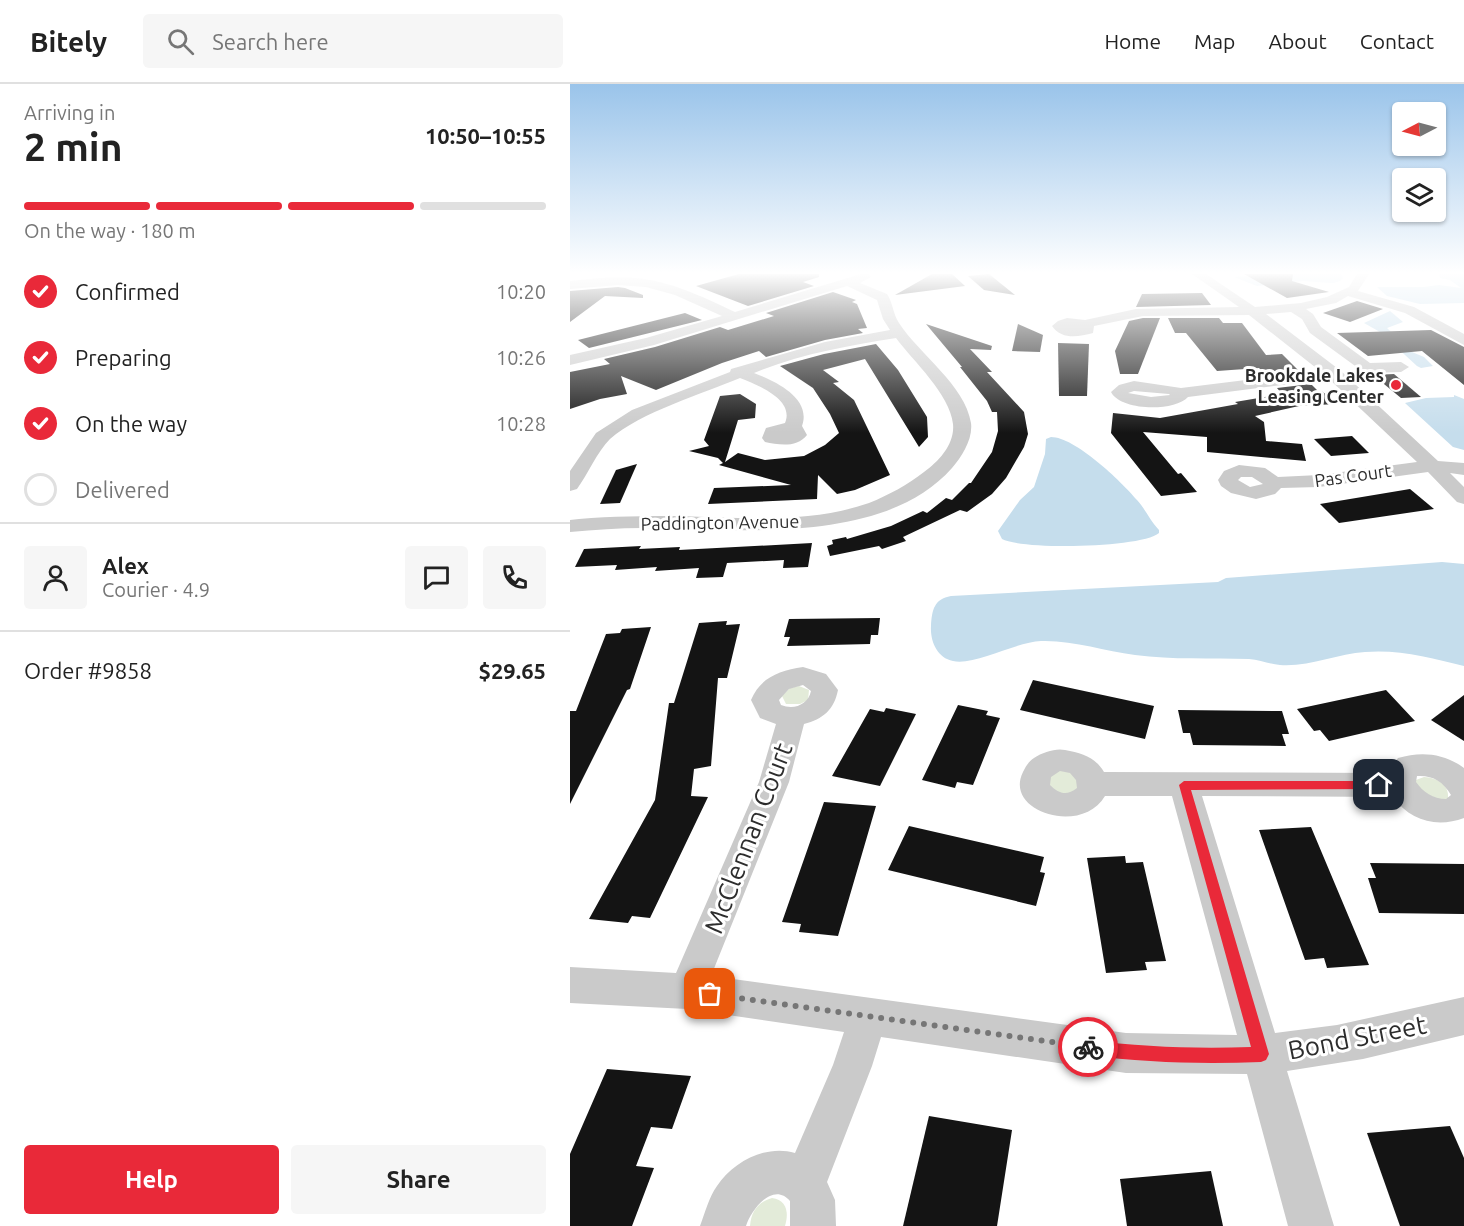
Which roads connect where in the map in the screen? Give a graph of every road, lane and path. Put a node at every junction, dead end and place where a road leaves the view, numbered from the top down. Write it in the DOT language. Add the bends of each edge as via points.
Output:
graph roads {
  1 [pos="696,327"];
  2 [pos="895,327"];
  3 [pos="1275,327"];
  4 [pos="1314,327"];
  5 [pos="1444,327"];
  6 [pos="899,333"];
  7 [pos="1464,341"];
  8 [pos="570,360"];
  9 [pos="1401,367"];
  10 [pos="737,372"];
  11 [pos="1335,374"];
  12 [pos="1179,393"];
  13 [pos="792,428"];
  14 [pos="1464,461"];
  15 [pos="1433,466"];
  16 [pos="1464,469"];
  17 [pos="1273,483"];
  18 [pos="570,485"];
  19 [pos="1464,498"];
  20 [pos="570,526"];
  21 [pos="792,717"];
  22 [pos="1093,784"];
  23 [pos="1184,785"];
  24 [pos="1400,785"];
  25 [pos="1464,791"];
  26 [pos="1464,801"];
  27 [pos="570,986"];
  28 [pos="687,991"];
  29 [pos="868,1016"];
  30 [pos="1464,1016"];
  31 [pos="1261,1054"];
  32 [pos="805,1182"];
  33 [pos="723,1226"];
  34 [pos="813,1226"];
  35 [pos="1311,1226"];
  1 -- 8 [label="street"];
  2 -- 6 [label="street, Paddington Avenue"];
  3 -- 11 [label="street"];
  4 -- 9 [label="street" via="1367,369"];
  5 -- 7 [label="street"];
  6 -- 10 [label="street" via="812,349"];
  6 -- 20 [label="street, Paddington Avenue" via="958,410 962,425 962,435 952,456 922,483 866,510 816,520"];
  10 -- 13 [label="street" via="773,386 785,396 795,414"];
  10 -- 18 [label="street" via="645,410 614,428 595,446"];
  11 -- 12 [label="street"];
  11 -- 15 [label="street"];
  14 -- 15 [label="street"];
  15 -- 16 [label="street"];
  15 -- 17 [label="street, Pas Court"];
  15 -- 19 [label="street"];
  21 -- 28 [label="street, McClennan Court" via="774,782"];
  22 -- 23 [label="street"];
  23 -- 24 [label="street"];
  23 -- 31 [label="street"];
  24 -- 25 [label="street" via="1399,777 1407,766 1426,764 1447,771"];
  24 -- 26 [label="street" via="1412,800 1433,810 1453,810"];
  27 -- 28 [label="street, Bond Street"];
  28 -- 29 [label="street, Bond Street"];
  29 -- 31 [label="street, Bond Street" via="1126,1053"];
  29 -- 32 [label="street"];
  30 -- 31 [label="street, Bond Street" via="1348,1042"];
  31 -- 35 [label="street"];
  32 -- 33 [label="street" via="781,1170 752,1179 729,1206"];
  32 -- 34 [label="street" via="813,1195"];
}
